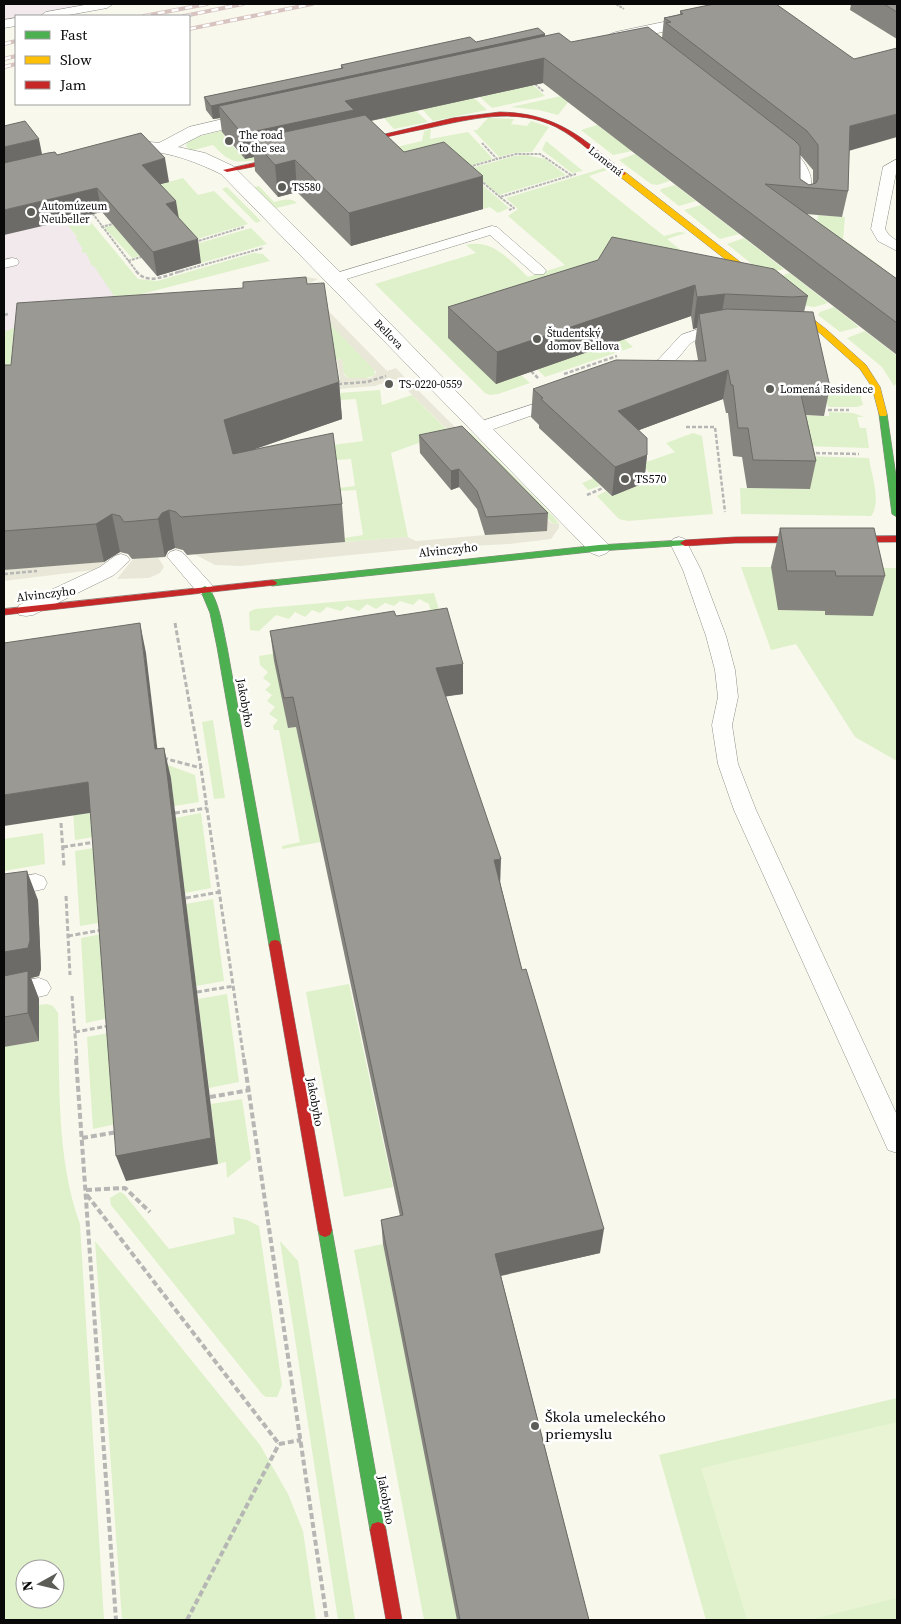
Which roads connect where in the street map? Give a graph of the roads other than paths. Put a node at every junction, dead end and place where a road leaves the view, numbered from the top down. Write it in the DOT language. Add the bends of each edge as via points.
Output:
graph roads {
  1 [pos="107,4"];
  2 [pos="769,4"];
  3 [pos="51,15"];
  4 [pos="634,33"];
  5 [pos="605,39"];
  6 [pos="650,45"];
  7 [pos="269,113"];
  8 [pos="765,136"];
  9 [pos="339,145"];
  10 [pos="162,148"];
  11 [pos="102,152"];
  12 [pos="303,153"];
  13 [pos="897,164"];
  14 [pos="227,170"];
  15 [pos="804,205"];
  16 [pos="897,247"];
  17 [pos="539,271"];
  18 [pos="334,278"];
  19 [pos="824,332"];
  20 [pos="742,333"];
  21 [pos="798,334"];
  22 [pos="629,376"];
  23 [pos="575,395"];
  24 [pos="479,428"];
  25 [pos="891,431"];
  26 [pos="897,514"];
  27 [pos="897,539"];
  28 [pos="679,542"];
  29 [pos="599,548"];
  30 [pos="176,556"];
  31 [pos="122,560"];
  32 [pos="205,589"];
  33 [pos="26,610"];
  34 [pos="4,612"];
  35 [pos="36,883"];
  36 [pos="4,888"];
  37 [pos="39,988"];
  38 [pos="4,994"];
  39 [pos="897,1142"];
  40 [pos="394,1620"];
  1 -- 3 [label="lane"];
  2 -- 4 [label="street"];
  4 -- 5 [label="street"];
  4 -- 6 [label="lane"];
  7 -- 10 [label="street" via="198,130"];
  8 -- 15 [label="lane" via="804,170"];
  9 -- 19 [label="street, Lomená" via="459,119 501,114 546,121 563,128"];
  10 -- 11 [label="street, Bellova" via="142,146"];
  10 -- 14 [label="street, Bellova" via="199,157"];
  12 -- 14 [label="street"];
  13 -- 16 [label="lane" via="890,167 878,229 883,238"];
  14 -- 18 [label="street, Bellova"];
  17 -- 18 [label="lane" via="492,230"];
  18 -- 24 [label="street, Bellova"];
  19 -- 21 [label="lane"];
  19 -- 25 [label="street, Lomená" via="870,376"];
  20 -- 22 [label="lane" via="707,331 694,335 682,342 664,363"];
  23 -- 24 [label="lane"];
  24 -- 29 [label="street, Bellova"];
  25 -- 26 [label="street, Lomená" via="889,455"];
  27 -- 28 [label="street, Alvinczyho"];
  28 -- 29 [label="street, Alvinczyho"];
  28 -- 39 [label="lane" via="716,636 725,670 728,697 722,725 728,764 745,810"];
  29 -- 32 [label="street, Alvinczyho"];
  30 -- 32 [label="lane"];
  31 -- 33 [label="lane" via="107,571"];
  32 -- 33 [label="street, Alvinczyho"];
  32 -- 40 [label="street, Jakobyho" via="215,613 222,647"];
  33 -- 34 [label="street, Alvinczyho"];
  35 -- 36 [label="lane"];
  37 -- 38 [label="lane"];
}
